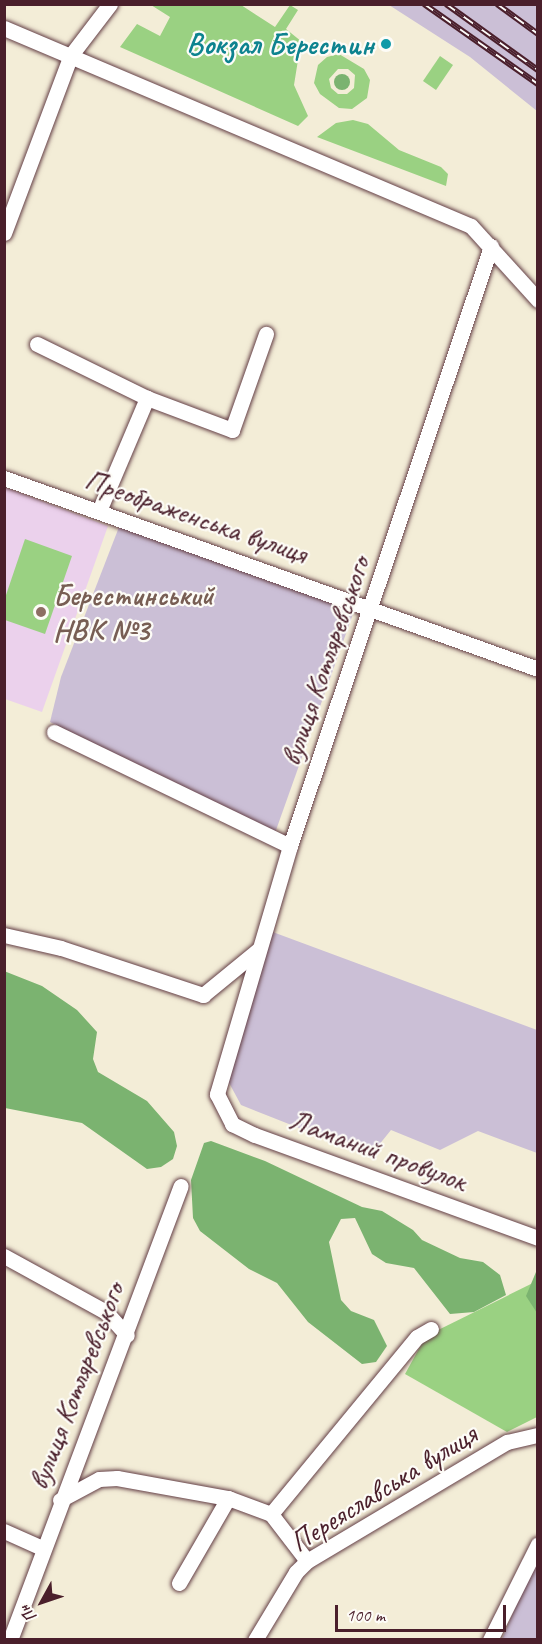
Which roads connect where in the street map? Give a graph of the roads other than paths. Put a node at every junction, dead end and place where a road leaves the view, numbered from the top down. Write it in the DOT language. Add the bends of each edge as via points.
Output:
graph roads {
  1 [pos="110,4"];
  2 [pos="4,28"];
  3 [pos="71,55"];
  4 [pos="4,232"];
  5 [pos="491,246"];
  6 [pos="537,300"];
  7 [pos="266,334"];
  8 [pos="38,344"];
  9 [pos="147,398"];
  10 [pos="4,478"];
  11 [pos="99,511"];
  12 [pos="372,607"];
  13 [pos="537,669"];
  14 [pos="54,732"];
  15 [pos="290,846"];
  16 [pos="4,935"];
  17 [pos="258,950"];
  18 [pos="217,1094"];
  19 [pos="181,1186"];
  20 [pos="537,1238"];
  21 [pos="4,1256"];
  22 [pos="431,1329"];
  23 [pos="127,1335"];
  24 [pos="537,1435"];
  25 [pos="228,1498"];
  26 [pos="60,1500"];
  27 [pos="271,1514"];
  28 [pos="4,1531"];
  29 [pos="537,1544"];
  30 [pos="42,1548"];
  31 [pos="307,1561"];
  32 [pos="179,1583"];
  33 [pos="10,1640"];
  34 [pos="255,1640"];
  35 [pos="490,1640"];
  1 -- 3 [label="street"];
  2 -- 3 [label="street"];
  3 -- 4 [label="street"];
  3 -- 5 [label="street" via="471,226"];
  5 -- 6 [label="street"];
  5 -- 12 [label="street, вулиця Котляревського"];
  7 -- 9 [label="street" via="232,430"];
  8 -- 9 [label="street"];
  9 -- 11 [label="street"];
  10 -- 11 [label="street, Преображенська вулиця"];
  11 -- 12 [label="street, Преображенська вулиця"];
  12 -- 13 [label="street, Преображенська вулиця"];
  12 -- 15 [label="street, вулиця Котляревського"];
  14 -- 15 [label="street"];
  15 -- 17 [label="street, вулиця Котляревського"];
  16 -- 17 [label="street" via="61,948 203,995"];
  17 -- 18 [label="street, вулиця Котляревського"];
  18 -- 20 [label="street, Ламаний провулок" via="232,1124"];
  19 -- 23 [label="street, вулиця Котляревського"];
  21 -- 23 [label="street" via="106,1312"];
  22 -- 27 [label="street" via="417,1337"];
  23 -- 26 [label="street, вулиця Котляревського"];
  24 -- 31 [label="street, Переяславська вулиця" via="507,1442"];
  25 -- 26 [label="street" via="117,1478 99,1479"];
  25 -- 27 [label="street"];
  25 -- 32 [label="street"];
  26 -- 30 [label="street, вулиця Котляревського"];
  27 -- 31 [label="street"];
  28 -- 30 [label="street"];
  29 -- 35 [label="street"];
  30 -- 33 [label="street, вулиця Котляревського"];
  31 -- 34 [label="street, Переяславська вулиця" via="296,1572"];
}
